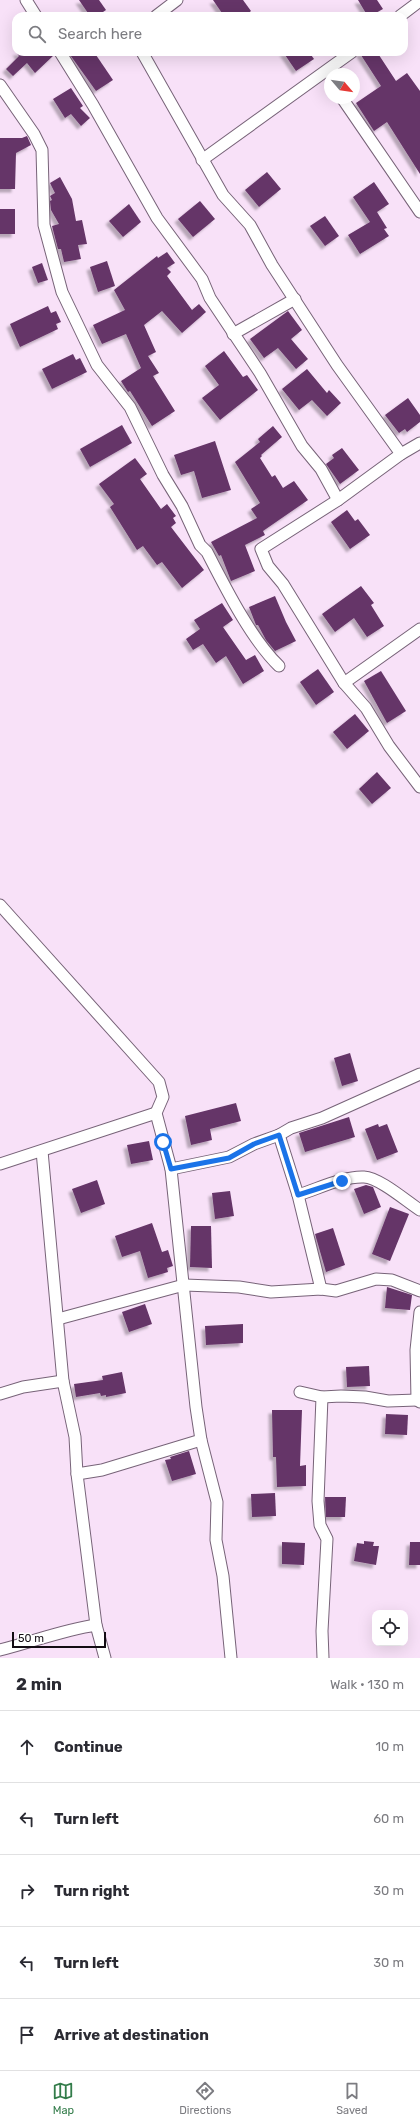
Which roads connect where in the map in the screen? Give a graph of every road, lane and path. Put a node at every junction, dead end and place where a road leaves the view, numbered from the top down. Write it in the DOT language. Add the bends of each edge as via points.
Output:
graph roads {
  1 [pos="26,0"];
  2 [pos="177,0"];
  3 [pos="420,1"];
  4 [pos="34,12"];
  5 [pos="161,12"];
  6 [pos="405,12"];
  7 [pos="62,56"];
  8 [pos="144,56"];
  9 [pos="348,56"];
  10 [pos="336,68"];
  11 [pos="324,79"];
  12 [pos="0,85"];
  13 [pos="346,104"];
  14 [pos="202,160"];
  15 [pos="420,212"];
  16 [pos="295,299"];
  17 [pos="233,334"];
  18 [pos="420,443"];
  19 [pos="402,454"];
  20 [pos="338,500"];
  21 [pos="420,629"];
  22 [pos="279,666"];
  23 [pos="344,683"];
  24 [pos="420,787"];
  25 [pos="0,905"];
  26 [pos="420,1074"];
  27 [pos="156,1113"];
  28 [pos="279,1135"];
  29 [pos="42,1151"];
  30 [pos="0,1164"];
  31 [pos="171,1169"];
  32 [pos="298,1195"];
  33 [pos="420,1210"];
  34 [pos="184,1285"];
  35 [pos="322,1289"];
  36 [pos="420,1291"];
  37 [pos="420,1312"];
  38 [pos="58,1319"];
  39 [pos="63,1381"];
  40 [pos="300,1392"];
  41 [pos="0,1394"];
  42 [pos="322,1398"];
  43 [pos="418,1402"];
  44 [pos="201,1440"];
  45 [pos="77,1474"];
  46 [pos="96,1625"];
  47 [pos="0,1650"];
  48 [pos="105,1658"];
  49 [pos="231,1658"];
  50 [pos="323,1658"];
  1 -- 4 [label="street"];
  2 -- 5 [label="street"];
  3 -- 6 [label="street"];
  7 -- 17 [label="street" via="96,110 144,198 202,279 210,298"];
  8 -- 14 [label="street"];
  9 -- 10 [label="street"];
  11 -- 14 [label="street" via="216,148"];
  12 -- 22 [label="street" via="42,150 44,226 62,292 97,365 130,407 200,545 207,552 255,637"];
  13 -- 15 [label="street"];
  14 -- 16 [label="street" via="223,195 250,225"];
  16 -- 17 [label="street"];
  16 -- 19 [label="street" via="337,365"];
  17 -- 20 [label="street" via="260,374 302,446 321,469"];
  18 -- 19 [label="street"];
  19 -- 20 [label="street"];
  20 -- 23 [label="street" via="261,549 268,566 284,584"];
  21 -- 23 [label="street"];
  23 -- 24 [label="street" via="366,708"];
  25 -- 27 [label="street" via="159,1082 163,1097"];
  26 -- 28 [label="street"];
  27 -- 29 [label="street" via="91,1132"];
  27 -- 31 [label="street"];
  28 -- 31 [label="street" via="254,1144 229,1158"];
  28 -- 32 [label="street"];
  29 -- 30 [label="street"];
  29 -- 38 [label="street"];
  31 -- 34 [label="street"];
  32 -- 33 [label="street" via="342,1181 365,1177 383,1185"];
  32 -- 35 [label="street"];
  34 -- 35 [label="street" via="239,1287 271,1292"];
  34 -- 38 [label="street"];
  34 -- 44 [label="street"];
  35 -- 36 [label="street" via="336,1290 376,1280 392,1280"];
  37 -- 43 [label="street" via="416,1350"];
  38 -- 39 [label="street"];
  39 -- 41 [label="street" via="23,1387"];
  39 -- 45 [label="street" via="75,1437"];
  40 -- 42 [label="street"];
  42 -- 43 [label="street" via="365,1397 388,1402"];
  42 -- 50 [label="street" via="318,1501 320,1525 327,1539"];
  44 -- 45 [label="street" via="102,1470"];
  44 -- 49 [label="street" via="217,1502 216,1540 223,1576"];
  45 -- 46 [label="street"];
  46 -- 47 [label="street" via="72,1629"];
  46 -- 48 [label="street"];
}
